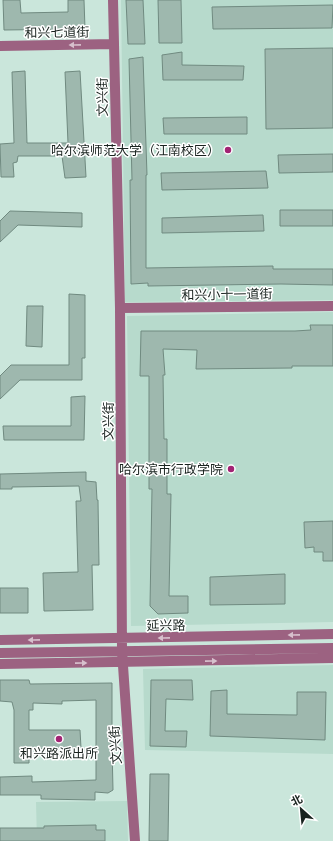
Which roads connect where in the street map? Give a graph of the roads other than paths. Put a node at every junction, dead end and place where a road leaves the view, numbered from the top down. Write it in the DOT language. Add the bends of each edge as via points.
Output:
graph roads {
  1 [pos="113,0"];
  2 [pos="114,44"];
  3 [pos="0,46"];
  4 [pos="333,306"];
  5 [pos="120,308"];
  6 [pos="333,634"];
  7 [pos="122,639"];
  8 [pos="0,640"];
  9 [pos="333,648"];
  10 [pos="122,651"];
  11 [pos="0,653"];
  12 [pos="333,658"];
  13 [pos="123,662"];
  14 [pos="0,664"];
  15 [pos="135,841"];
  1 -- 2 [label="street, 文兴街"];
  2 -- 3 [label="street, 和兴七道街, one-way"];
  2 -- 5 [label="street, 文兴街"];
  4 -- 5 [label="street, 和兴小十一道街"];
  5 -- 7 [label="street, 文兴街"];
  6 -- 7 [label="street, 延兴路, one-way"];
  7 -- 8 [label="street, 延兴路, one-way"];
  7 -- 10 [label="street, 文兴街"];
  9 -- 10 [label="street"];
  10 -- 11 [label="street"];
  10 -- 13 [label="street, 文兴街"];
  13 -- 12 [label="street, one-way"];
  14 -- 13 [label="street, one-way"];
  13 -- 15 [label="street, 文兴街"];
}
